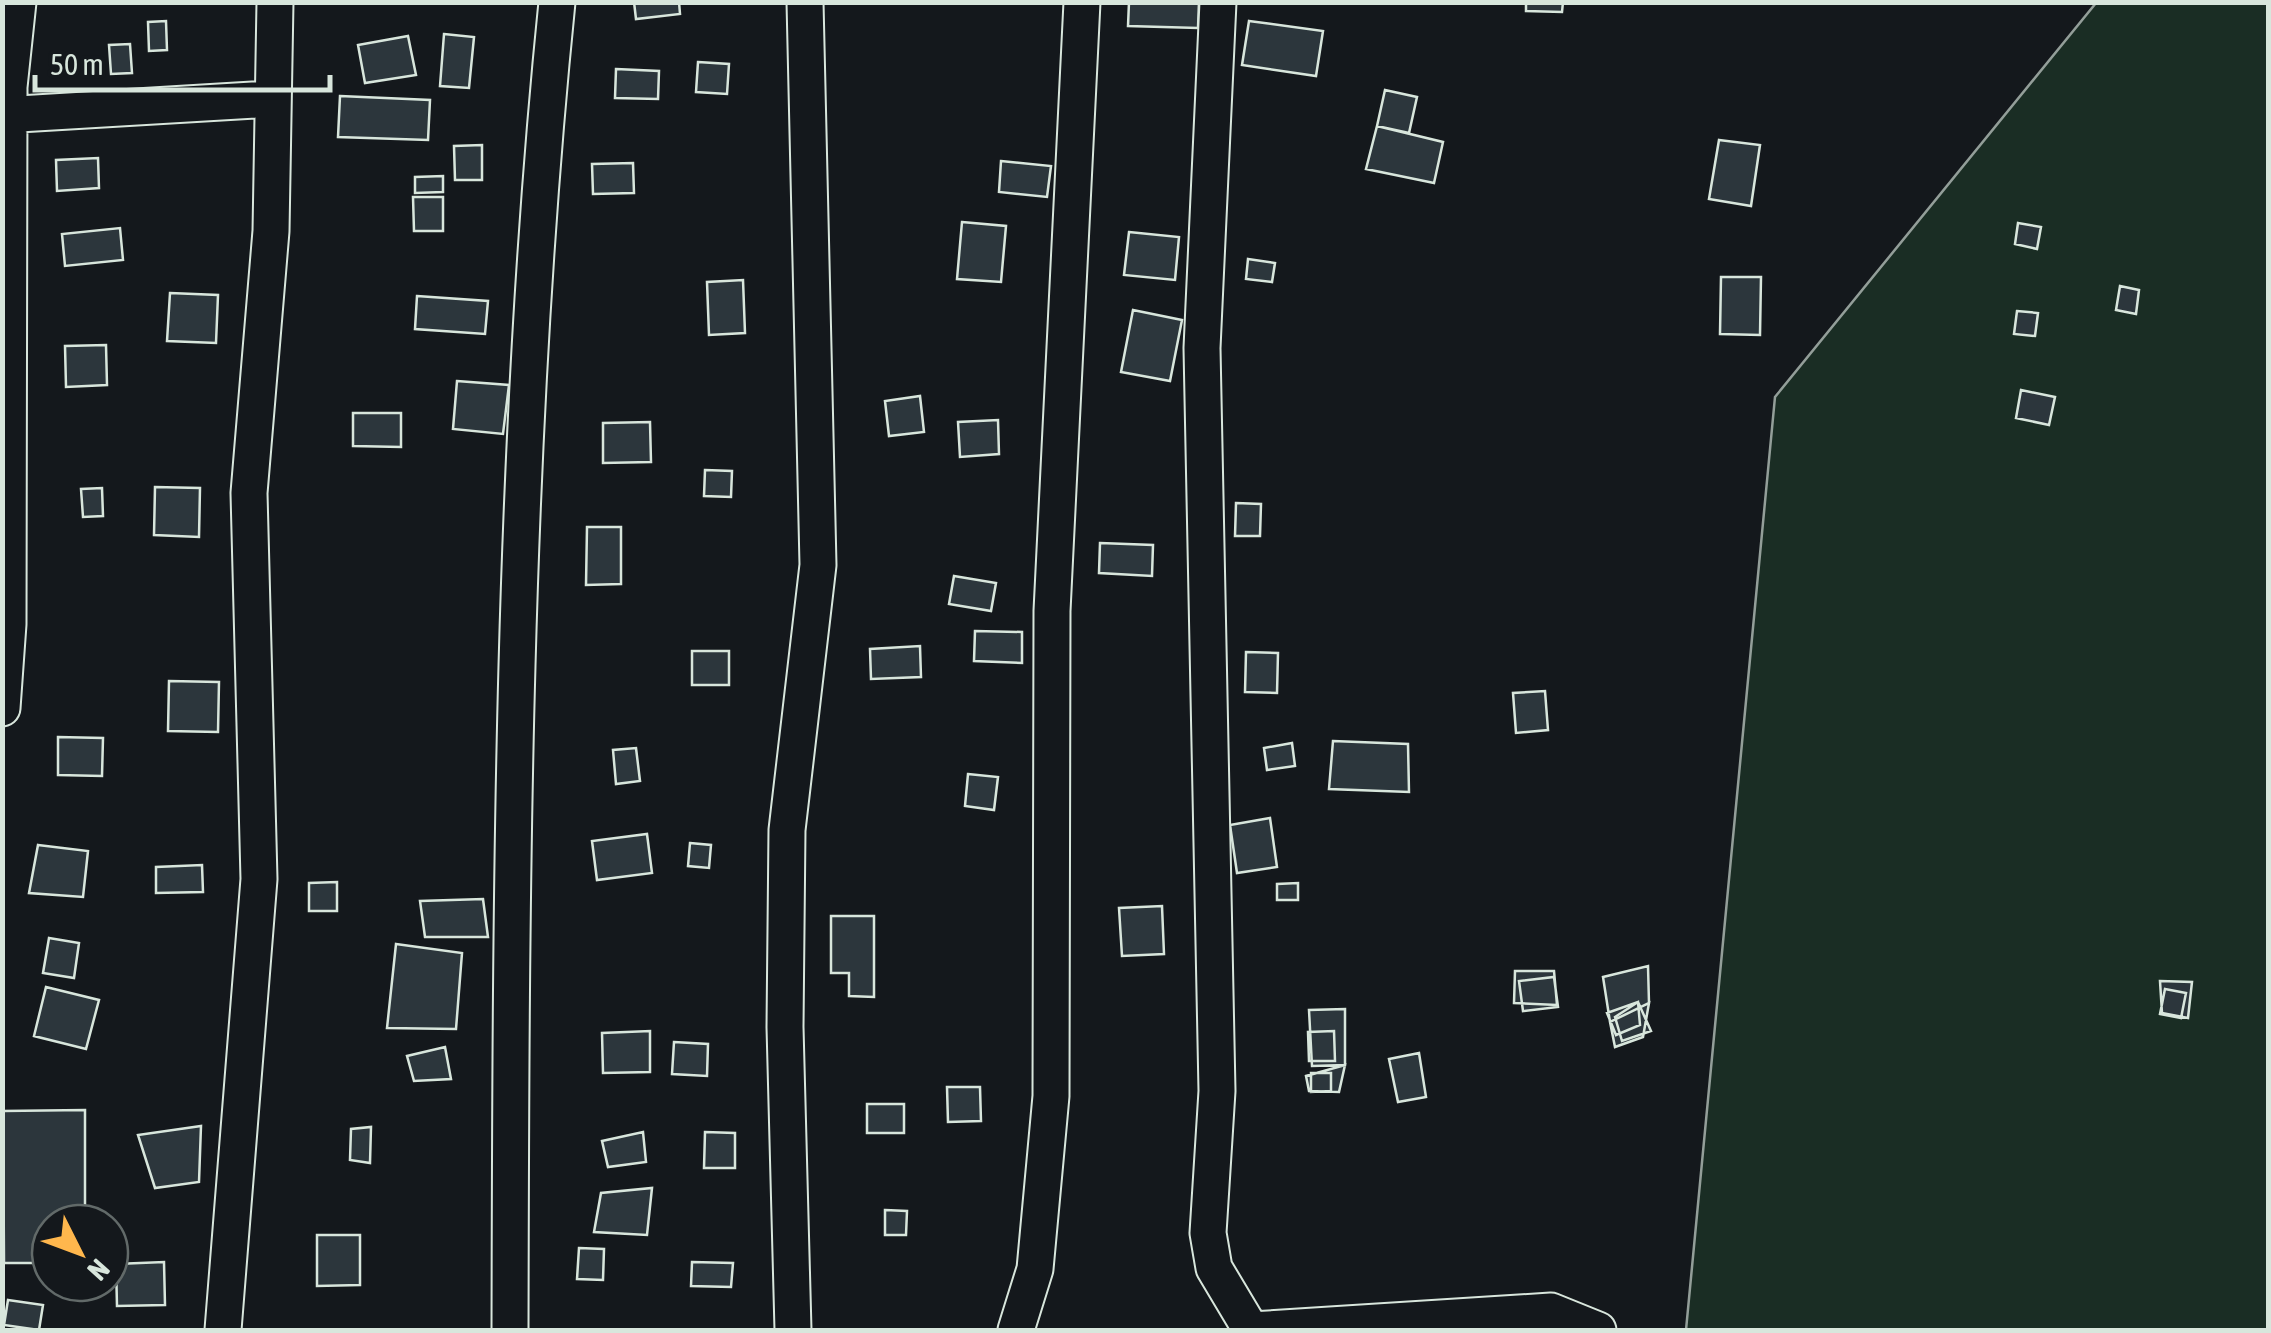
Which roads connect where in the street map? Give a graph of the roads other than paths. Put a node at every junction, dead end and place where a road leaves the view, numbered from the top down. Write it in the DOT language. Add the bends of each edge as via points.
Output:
graph roads {
  1 [pos="18,2"];
  2 [pos="275,2"];
  3 [pos="557,2"];
  4 [pos="805,2"];
  5 [pos="1082,2"];
  6 [pos="1218,2"];
  7 [pos="271,98"];
  8 [pos="6,115"];
  9 [pos="4,396"];
  10 [pos="2,708"];
  11 [pos="1393,1324"];
  12 [pos="223,1330"];
  13 [pos="510,1330"];
  14 [pos="793,1330"];
  15 [pos="1016,1330"];
  16 [pos="1251,1330"];
  17 [pos="1598,1330"];
  1 -- 8 [label="street"];
  2 -- 7 [label="street"];
  3 -- 13 [label="street" via="534,266 519,575"];
  4 -- 14 [label="street" via="818,564 786,830"];
  5 -- 15 [label="street" via="1052,610 1050,1096 1035,1269"];
  6 -- 16 [label="street" via="1202,366 1217,1091 1208,1233 1214,1268"];
  7 -- 8 [label="street"];
  7 -- 12 [label="street" via="271,231 248,493 259,879"];
  8 -- 9 [label="street"];
  9 -- 10 [label="street" via="8,624"];
  11 -- 16 [label="street"];
  11 -- 17 [label="street" via="1551,1311"];
}
